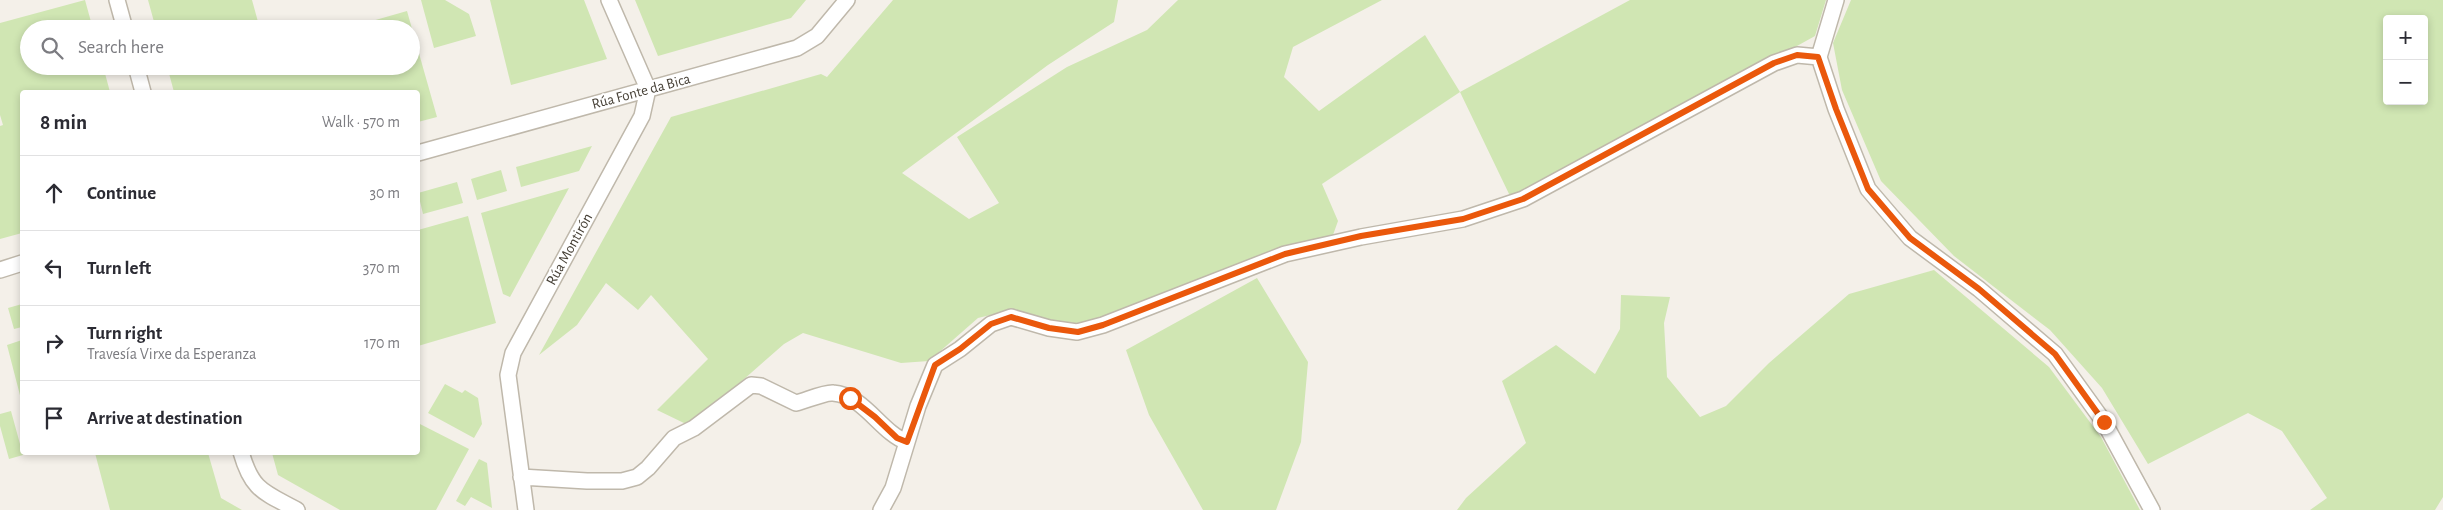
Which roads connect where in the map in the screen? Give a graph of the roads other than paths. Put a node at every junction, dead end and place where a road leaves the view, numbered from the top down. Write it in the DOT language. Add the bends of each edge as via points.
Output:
graph roads {
  1 [pos="117,0"];
  2 [pos="609,0"];
  3 [pos="847,0"];
  4 [pos="1836,0"];
  5 [pos="123,20"];
  6 [pos="1818,57"];
  7 [pos="138,75"];
  8 [pos="648,88"];
  9 [pos="142,90"];
  10 [pos="420,152"];
  11 [pos="20,265"];
  12 [pos="0,270"];
  13 [pos="907,442"];
  14 [pos="242,455"];
  15 [pos="521,477"];
  16 [pos="296,510"];
  17 [pos="526,510"];
  18 [pos="881,510"];
  19 [pos="2152,510"];
  1 -- 5 [label="street"];
  2 -- 8 [label="street"];
  3 -- 8 [label="street, Rúa Fonte da Bica" via="817,36 797,48"];
  4 -- 6 [label="street"];
  6 -- 13 [label="street" via="1797,55 1774,63 1523,199 1463,219 1361,236 1285,254 1078,332 1011,317 991,324 935,365"];
  6 -- 19 [label="street" via="1868,189 1910,238 1979,289 2055,354 2104,422"];
  7 -- 9 [label="street"];
  8 -- 10 [label="street, Rúa Fonte da Bica"];
  8 -- 15 [label="street, Rúa Montirón" via="642,116 513,353 508,375"];
  11 -- 12 [label="street"];
  13 -- 15 [label="street" via="897,438 850,398 833,393 796,403 762,386 751,385 694,428 674,438 637,477 622,481"];
  13 -- 18 [label="street" via="893,488"];
  14 -- 16 [label="street" via="257,488"];
  15 -- 17 [label="street, Rúa Montirón"];
}
